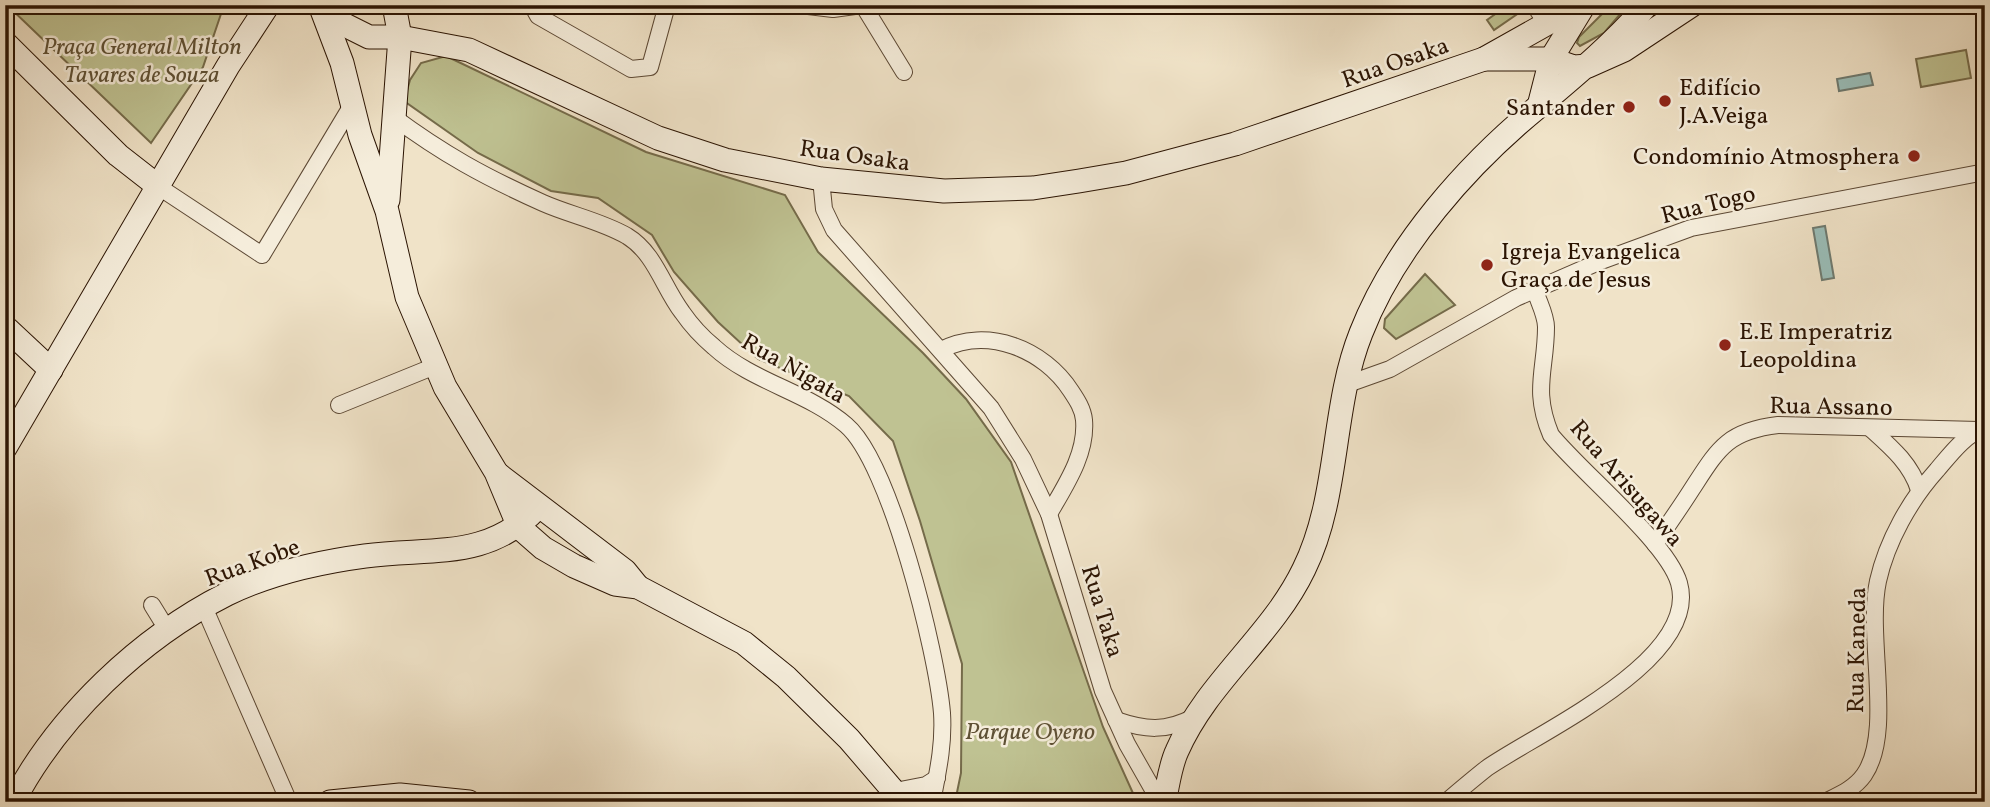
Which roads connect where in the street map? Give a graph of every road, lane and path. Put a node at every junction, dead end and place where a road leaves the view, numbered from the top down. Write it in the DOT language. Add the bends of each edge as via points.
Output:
graph roads {
  1 [pos="247,5"];
  2 [pos="268,5"];
  3 [pos="320,5"];
  4 [pos="394,5"];
  5 [pos="532,5"];
  6 [pos="667,5"];
  7 [pos="800,5"];
  8 [pos="862,5"];
  9 [pos="1582,5"];
  10 [pos="1647,5"];
  11 [pos="1691,6"];
  12 [pos="1536,15"];
  13 [pos="400,37"];
  14 [pos="5,43"];
  15 [pos="1484,59"];
  16 [pos="1550,60"];
  17 [pos="228,66"];
  18 [pos="1588,66"];
  19 [pos="904,72"];
  20 [pos="352,105"];
  21 [pos="1539,106"];
  22 [pos="392,116"];
  23 [pos="1985,172"];
  24 [pos="821,179"];
  25 [pos="159,187"];
  26 [pos="387,211"];
  27 [pos="1535,290"];
  28 [pos="5,327"];
  29 [pos="941,350"];
  30 [pos="435,366"];
  31 [pos="51,370"];
  32 [pos="1345,385"];
  33 [pos="339,405"];
  34 [pos="1871,429"];
  35 [pos="1982,429"];
  36 [pos="5,448"];
  37 [pos="496,471"];
  38 [pos="1919,490"];
  39 [pos="537,507"];
  40 [pos="1049,514"];
  41 [pos="519,527"];
  42 [pos="1655,544"];
  43 [pos="638,587"];
  44 [pos="152,605"];
  45 [pos="204,607"];
  46 [pos="168,631"];
  47 [pos="1196,716"];
  48 [pos="1116,720"];
  49 [pos="937,778"];
  50 [pos="899,796"];
  51 [pos="399,798"];
  52 [pos="13,802"];
  53 [pos="289,802"];
  54 [pos="330,802"];
  55 [pos="469,802"];
  56 [pos="932,802"];
  57 [pos="1162,802"];
  58 [pos="1446,802"];
  59 [pos="1825,802"];
  1 -- 17 [label="main road"];
  2 -- 17 [label="main road"];
  3 -- 13 [label="main road, Rua Osaka" via="369,37"];
  3 -- 20 [label="main road"];
  4 -- 13 [label="main road"];
  5 -- 6 [label="street" via="538,16 631,69 650,67"];
  7 -- 8 [label="street" via="833,9"];
  8 -- 19 [label="street"];
  9 -- 12 [label="main road"];
  9 -- 16 [label="main road"];
  10 -- 18 [label="main road"];
  11 -- 18 [label="main road" via="1624,50"];
  12 -- 15 [label="main road"];
  13 -- 22 [label="main road"];
  13 -- 24 [label="main road, Rua Osaka" via="469,50 658,138 725,160"];
  14 -- 25 [label="main road" via="118,155"];
  15 -- 16 [label="main road"];
  15 -- 24 [label="main road, Rua Osaka" via="1235,144 1126,173 993,191 905,189"];
  16 -- 18 [label="main road"];
  16 -- 21 [label="main road"];
  17 -- 25 [label="main road"];
  18 -- 21 [label="main road"];
  20 -- 25 [label="street" via="262,255"];
  20 -- 26 [label="main road"];
  21 -- 32 [label="main road" via="1448,196 1412,243 1374,303"];
  22 -- 26 [label="main road"];
  22 -- 49 [label="street, Rua Nigata" via="474,170 626,236 649,256 681,312 731,362 832,416 854,433 870,459 914,578 942,711 943,745"];
  23 -- 27 [label="street, Rua Togo" via="1691,228"];
  24 -- 29 [label="street, Rua Taka" via="824,209 834,230"];
  25 -- 31 [label="main road"];
  26 -- 30 [label="main road" via="407,297"];
  27 -- 32 [label="street, Rua Togo" via="1390,369"];
  27 -- 42 [label="street, Rua Arisugawa" via="1546,324 1539,377 1551,435"];
  28 -- 31 [label="main road"];
  29 -- 40 [label="street, Rua Taka" via="1005,428"];
  29 -- 40 [label="street" via="973,340 1025,349 1056,370 1080,404 1082,448"];
  30 -- 33 [label="street"];
  30 -- 37 [label="main road"];
  31 -- 36 [label="main road"];
  32 -- 47 [label="main road" via="1327,496 1306,567 1266,628"];
  34 -- 35 [label="street, Rua Assano"];
  34 -- 38 [label="street" via="1914,474"];
  34 -- 42 [label="street, Rua Assano" via="1778,425 1734,436 1708,462"];
  35 -- 38 [label="street, Rua Kaneda" via="1955,450"];
  37 -- 39 [label="main road"];
  37 -- 41 [label="main road"];
  38 -- 59 [label="street, Rua Kaneda" via="1889,546 1878,582 1873,756 1855,785"];
  39 -- 41 [label="main road, Rua Kobe"];
  39 -- 43 [label="main road" via="625,571"];
  40 -- 48 [label="street, Rua Taka"];
  41 -- 43 [label="main road" via="574,566 615,584"];
  41 -- 45 [label="main road, Rua Kobe" via="468,547 365,556 281,575"];
  42 -- 58 [label="street, Rua Arisugawa" via="1679,583 1678,620 1670,636 1623,680 1488,768"];
  43 -- 50 [label="main road" via="755,652 849,739"];
  44 -- 46 [label="street"];
  45 -- 46 [label="main road, Rua Kobe"];
  45 -- 53 [label="street"];
  46 -- 52 [label="main road, Rua Kobe" via="109,679 64,727 33,764"];
  47 -- 48 [label="street" via="1159,730"];
  47 -- 57 [label="main road" via="1176,753"];
  48 -- 57 [label="street, Rua Taka"];
  49 -- 50 [label="street"];
  49 -- 56 [label="street, Rua Nigata"];
  51 -- 54 [label="main road"];
  51 -- 55 [label="main road"];
}
